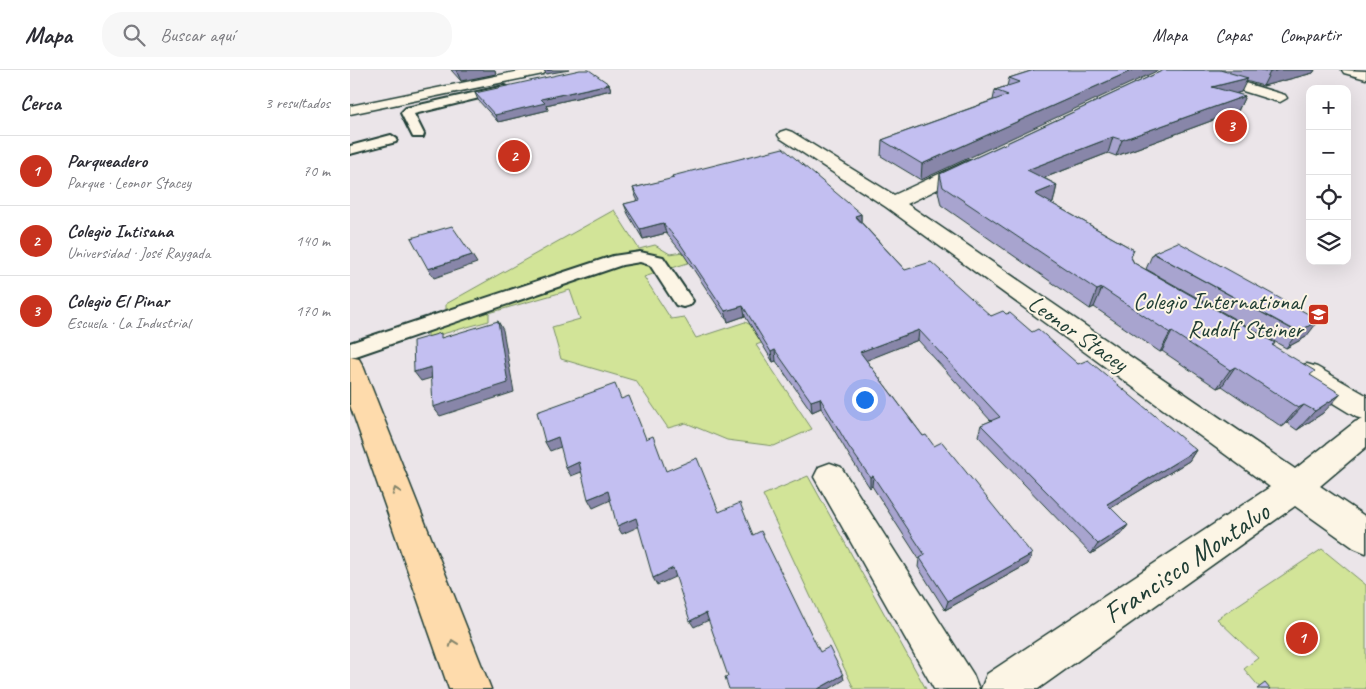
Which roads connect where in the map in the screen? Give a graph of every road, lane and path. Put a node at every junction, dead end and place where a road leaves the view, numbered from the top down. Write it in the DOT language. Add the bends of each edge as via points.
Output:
graph roads {
  1 [pos="507,70"];
  2 [pos="1189,70"];
  3 [pos="1348,70"];
  4 [pos="524,74"];
  5 [pos="548,74"];
  6 [pos="1366,75"];
  7 [pos="1280,98"];
  8 [pos="350,110"];
  9 [pos="418,134"];
  10 [pos="786,135"];
  11 [pos="350,143"];
  12 [pos="350,150"];
  13 [pos="983,160"];
  14 [pos="893,203"];
  15 [pos="683,301"];
  16 [pos="350,351"];
  17 [pos="1289,364"];
  18 [pos="350,366"];
  19 [pos="1366,408"];
  20 [pos="1366,430"];
  21 [pos="830,477"];
  22 [pos="1296,487"];
  23 [pos="1366,536"];
  24 [pos="470,689"];
  25 [pos="958,689"];
  26 [pos="1002,689"];
  1 -- 4 [label="street"];
  2 -- 7 [label="street"];
  3 -- 6 [label="street"];
  4 -- 5 [label="street"];
  4 -- 8 [label="street"];
  5 -- 9 [label="lane" via="415,108 408,113"];
  10 -- 14 [label="street, Leonor Stacey"];
  11 -- 12 [label="lane" via="391,139"];
  13 -- 14 [label="street"];
  14 -- 22 [label="street, Leonor Stacey"];
  15 -- 16 [label="lane" via="657,261 640,257 619,260"];
  17 -- 19 [label="street"];
  24 -- 18 [label="main road, one-way"];
  20 -- 22 [label="street, Francisco Montalvo"];
  21 -- 25 [label="street"];
  22 -- 23 [label="street, Leonor Stacey"];
  22 -- 26 [label="street, Francisco Montalvo"];
}
